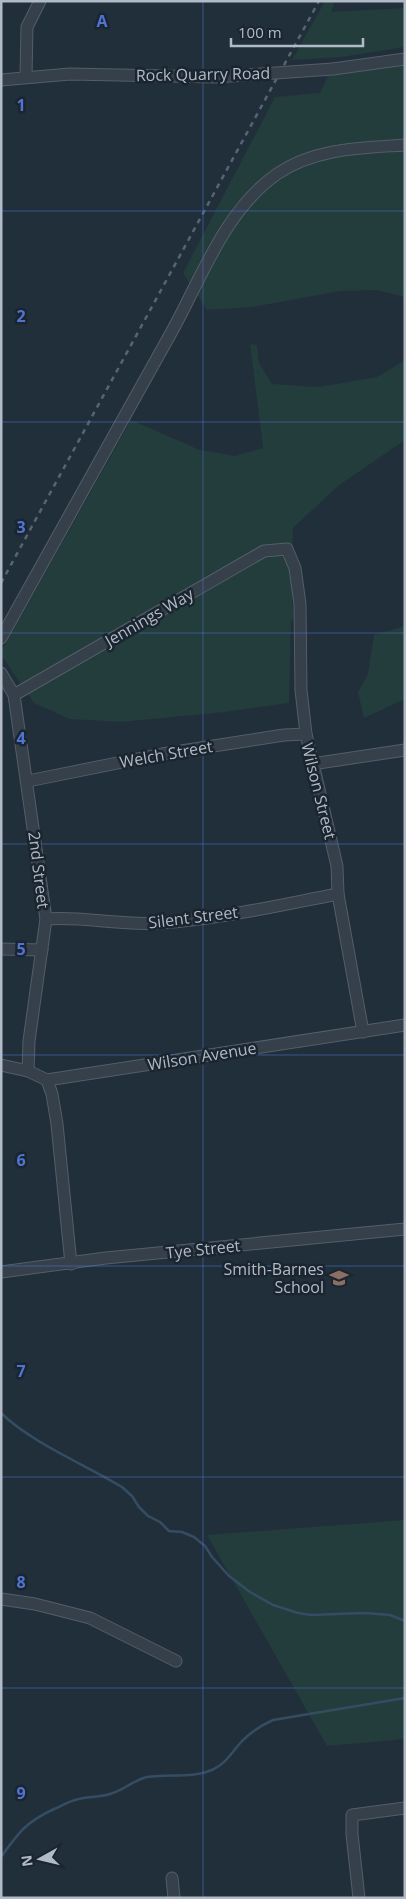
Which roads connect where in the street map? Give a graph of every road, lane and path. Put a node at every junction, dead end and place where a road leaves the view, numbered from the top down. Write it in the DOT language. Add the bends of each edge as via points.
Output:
graph roads {
  1 [pos="40,1"];
  2 [pos="405,59"];
  3 [pos="26,77"];
  4 [pos="1,80"];
  5 [pos="405,145"];
  6 [pos="287,549"];
  7 [pos="1,638"];
  8 [pos="1,673"];
  9 [pos="14,696"];
  10 [pos="306,734"];
  11 [pos="405,750"];
  12 [pos="312,764"];
  13 [pos="28,781"];
  14 [pos="338,894"];
  15 [pos="46,918"];
  16 [pos="1,949"];
  17 [pos="42,950"];
  18 [pos="405,1025"];
  19 [pos="363,1032"];
  20 [pos="1,1065"];
  21 [pos="28,1071"];
  22 [pos="47,1080"];
  23 [pos="405,1229"];
  24 [pos="71,1264"];
  25 [pos="1,1272"];
  26 [pos="1,1599"];
  27 [pos="176,1661"];
  28 [pos="405,1808"];
  29 [pos="172,1878"];
  30 [pos="174,1898"];
  31 [pos="359,1898"];
  1 -- 3 [label="street" via="27,27"];
  2 -- 3 [label="street, Rock Quarry Road, bridge" via="332,69 216,77 70,74"];
  3 -- 4 [label="street, Rock Quarry Road"];
  5 -- 7 [label="street" via="321,154 297,162 256,191 228,226"];
  6 -- 9 [label="street, Jennings Way" via="264,551"];
  6 -- 10 [label="street, Wilson Street" via="295,568 300,604 301,690"];
  8 -- 9 [label="street, 2nd Street"];
  9 -- 13 [label="street, 2nd Street"];
  10 -- 12 [label="street, Wilson Street"];
  10 -- 13 [label="street, Welch Street" via="190,749"];
  11 -- 12 [label="street"];
  12 -- 14 [label="street, Wilson Street" via="331,836"];
  13 -- 15 [label="street, 2nd Street"];
  14 -- 15 [label="street, Silent Street" via="208,918 161,923"];
  14 -- 19 [label="street, Wilson Street"];
  15 -- 17 [label="street, 2nd Street"];
  16 -- 17 [label="street"];
  17 -- 21 [label="street, 2nd Street"];
  18 -- 19 [label="street, Wilson Avenue"];
  19 -- 22 [label="street, Wilson Avenue"];
  20 -- 21 [label="street"];
  21 -- 22 [label="street"];
  22 -- 24 [label="street" via="57,1124"];
  23 -- 24 [label="street, Tye Street"];
  24 -- 25 [label="street, Tye Street"];
  26 -- 27 [label="street" via="90,1618"];
  28 -- 31 [label="street" via="352,1816"];
  29 -- 30 [label="street"];
}
